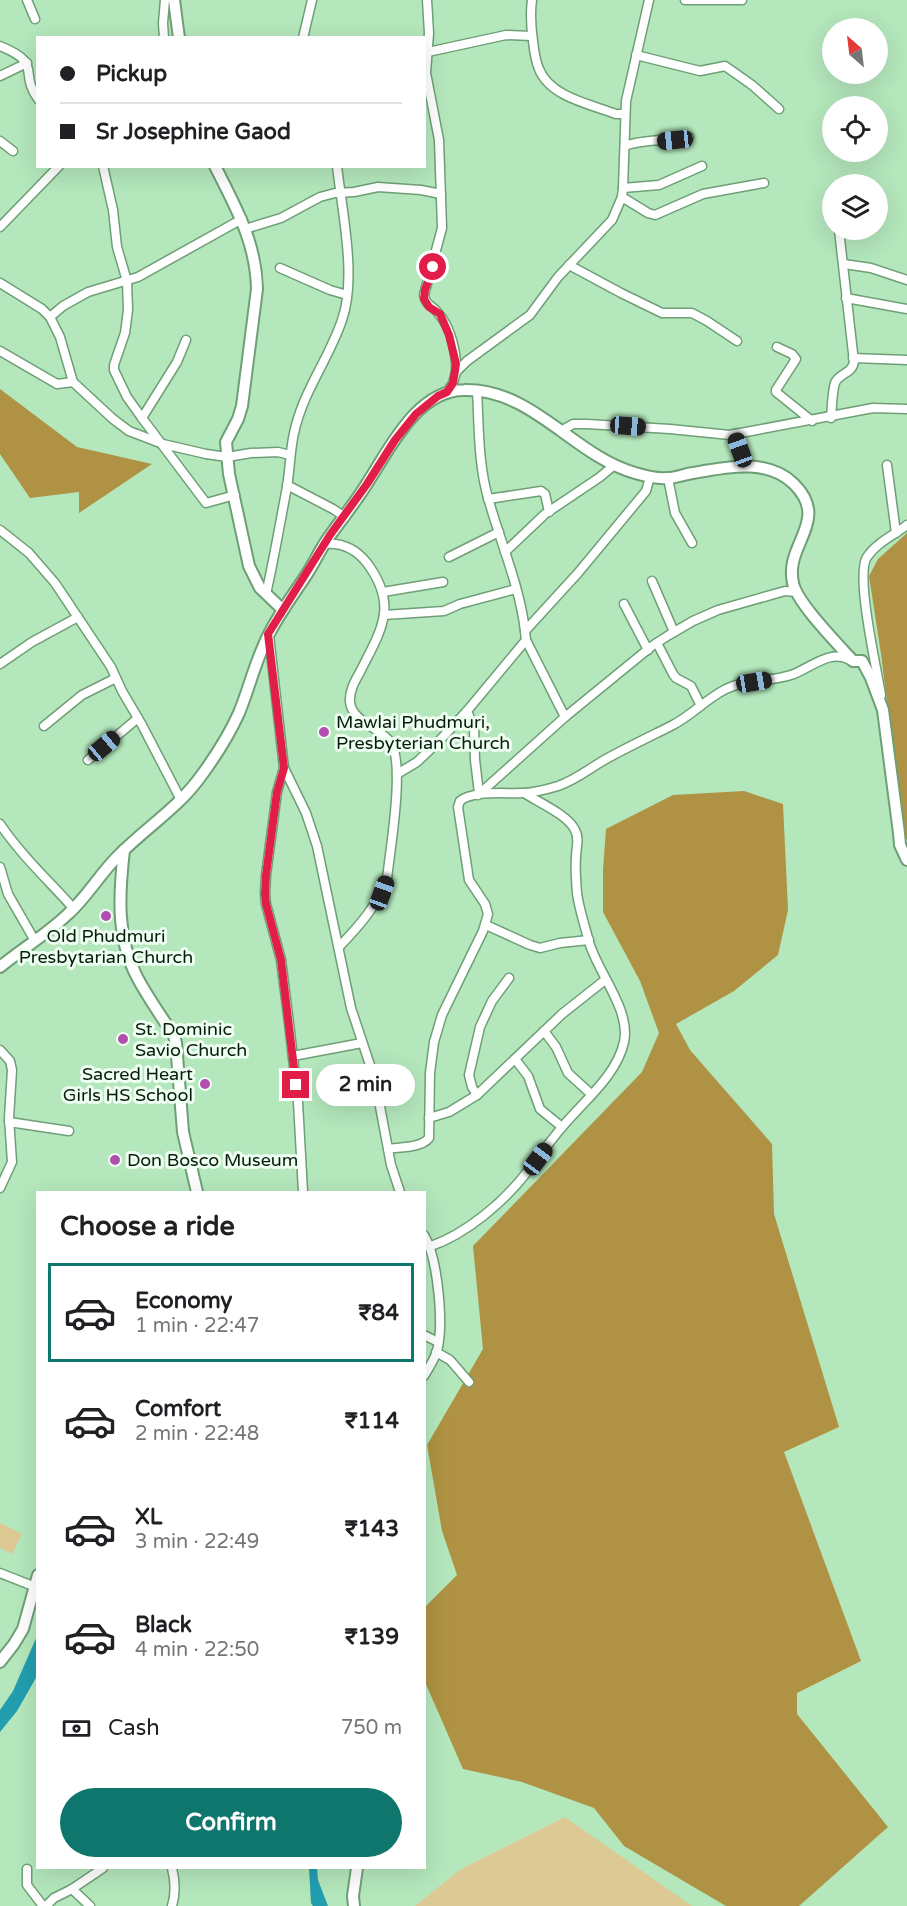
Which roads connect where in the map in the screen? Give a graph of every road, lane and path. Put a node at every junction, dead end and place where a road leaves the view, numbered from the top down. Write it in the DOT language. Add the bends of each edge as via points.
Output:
graph roads {
  1 [pos="27,0"];
  2 [pos="165,0"];
  3 [pos="174,0"];
  4 [pos="312,0"];
  5 [pos="427,0"];
  6 [pos="531,0"];
  7 [pos="649,0"];
  8 [pos="685,0"];
  9 [pos="742,0"];
  10 [pos="35,19"];
  11 [pos="164,36"];
  12 [pos="179,36"];
  13 [pos="303,36"];
  14 [pos="532,36"];
  15 [pos="0,46"];
  16 [pos="428,52"];
  17 [pos="636,56"];
  18 [pos="27,63"];
  19 [pos="0,76"];
  20 [pos="36,94"];
  21 [pos="779,109"];
  22 [pos="624,114"];
  23 [pos="689,137"];
  24 [pos="0,141"];
  25 [pos="625,146"];
  26 [pos="13,151"];
  27 [pos="702,166"];
  28 [pos="57,168"];
  29 [pos="103,168"];
  30 [pos="216,168"];
  31 [pos="337,168"];
  32 [pos="764,183"];
  33 [pos="341,192"];
  34 [pos="622,192"];
  35 [pos="441,194"];
  36 [pos="244,224"];
  37 [pos="0,227"];
  38 [pos="840,240"];
  39 [pos="844,264"];
  40 [pos="569,265"];
  41 [pos="280,268"];
  42 [pos="127,280"];
  43 [pos="907,280"];
  44 [pos="0,283"];
  45 [pos="347,296"];
  46 [pos="846,298"];
  47 [pos="907,309"];
  48 [pos="50,317"];
  49 [pos="186,340"];
  50 [pos="737,341"];
  51 [pos="777,347"];
  52 [pos="0,351"];
  53 [pos="853,358"];
  54 [pos="907,360"];
  55 [pos="456,372"];
  56 [pos="73,382"];
  57 [pos="477,390"];
  58 [pos="447,392"];
  59 [pos="907,409"];
  60 [pos="142,418"];
  61 [pos="831,418"];
  62 [pos="812,421"];
  63 [pos="561,431"];
  64 [pos="734,434"];
  65 [pos="163,444"];
  66 [pos="290,455"];
  67 [pos="227,457"];
  68 [pos="887,465"];
  69 [pos="613,466"];
  70 [pos="746,466"];
  71 [pos="650,477"];
  72 [pos="668,478"];
  73 [pos="287,485"];
  74 [pos="235,495"];
  75 [pos="488,499"];
  76 [pos="549,512"];
  77 [pos="345,517"];
  78 [pos="907,525"];
  79 [pos="0,530"];
  80 [pos="499,532"];
  81 [pos="896,533"];
  82 [pos="692,543"];
  83 [pos="324,544"];
  84 [pos="505,552"];
  85 [pos="449,556"];
  86 [pos="652,581"];
  87 [pos="443,582"];
  88 [pos="516,589"];
  89 [pos="383,592"];
  90 [pos="796,592"];
  91 [pos="266,594"];
  92 [pos="624,604"];
  93 [pos="283,610"];
  94 [pos="384,615"];
  95 [pos="78,617"];
  96 [pos="674,632"];
  97 [pos="268,634"];
  98 [pos="526,636"];
  99 [pos="657,643"];
  100 [pos="648,650"];
  101 [pos="853,661"];
  102 [pos="0,664"];
  103 [pos="116,678"];
  104 [pos="700,704"];
  105 [pos="883,710"];
  106 [pos="467,711"];
  107 [pos="565,717"];
  108 [pos="138,718"];
  109 [pos="44,726"];
  110 [pos="88,760"];
  111 [pos="284,768"];
  112 [pos="397,774"];
  113 [pos="479,794"];
  114 [pos="524,794"];
  115 [pos="181,800"];
  116 [pos="0,824"];
  117 [pos="124,850"];
  118 [pos="907,861"];
  119 [pos="0,867"];
  120 [pos="74,909"];
  121 [pos="486,925"];
  122 [pos="589,940"];
  123 [pos="35,941"];
  124 [pos="339,947"];
  125 [pos="0,967"];
  126 [pos="509,978"];
  127 [pos="605,980"];
  128 [pos="544,1031"];
  129 [pos="362,1043"];
  130 [pos="0,1050"];
  131 [pos="293,1056"];
  132 [pos="515,1059"];
  133 [pos="591,1094"];
  134 [pos="477,1095"];
  135 [pos="429,1118"];
  136 [pos="9,1122"];
  137 [pos="562,1127"];
  138 [pos="69,1131"];
  139 [pos="388,1149"];
  140 [pos="0,1188"];
  141 [pos="197,1191"];
  142 [pos="303,1191"];
  143 [pos="399,1191"];
  144 [pos="426,1238"];
  145 [pos="431,1246"];
  146 [pos="426,1336"];
  147 [pos="438,1342"];
  148 [pos="436,1352"];
  149 [pos="426,1372"];
  150 [pos="469,1382"];
  151 [pos="0,1573"];
  152 [pos="35,1580"];
  153 [pos="0,1662"];
  154 [pos="27,1869"];
  155 [pos="102,1869"];
  156 [pos="172,1869"];
  157 [pos="357,1869"];
  158 [pos="72,1889"];
  159 [pos="44,1906"];
  160 [pos="90,1906"];
  161 [pos="172,1906"];
  162 [pos="354,1906"];
  1 -- 10 [label="street"];
  2 -- 11 [label="street"];
  3 -- 12 [label="street"];
  4 -- 13 [label="street"];
  5 -- 16 [label="street"];
  6 -- 14 [label="street"];
  7 -- 17 [label="street"];
  8 -- 9 [label="street"];
  14 -- 16 [label="street" via="506,35"];
  14 -- 22 [label="street" via="538,67 552,87"];
  15 -- 18 [label="street"];
  16 -- 35 [label="street" via="426,73 439,140"];
  17 -- 21 [label="street" via="700,71 725,66"];
  17 -- 22 [label="street"];
  18 -- 19 [label="street"];
  18 -- 20 [label="street"];
  22 -- 25 [label="street"];
  23 -- 25 [label="street"];
  24 -- 26 [label="street"];
  25 -- 34 [label="street"];
  27 -- 34 [label="street" via="659,185"];
  28 -- 37 [label="street"];
  29 -- 42 [label="street"];
  30 -- 36 [label="street"];
  31 -- 33 [label="street"];
  32 -- 34 [label="street" via="703,194 655,215"];
  33 -- 35 [label="street" via="378,187"];
  33 -- 36 [label="street" via="320,197 281,218"];
  33 -- 45 [label="street" via="347,237"];
  34 -- 40 [label="street" via="612,220"];
  35 -- 55 [label="street" via="442,228 424,295 426,303 440,314 445,324 454,349"];
  36 -- 42 [label="street"];
  36 -- 67 [label="street" via="254,257 256,290 242,406 226,442"];
  38 -- 39 [label="street"];
  39 -- 43 [label="street"];
  39 -- 46 [label="street"];
  40 -- 50 [label="street" via="662,313 692,313"];
  40 -- 55 [label="street" via="530,315"];
  41 -- 45 [label="street"];
  42 -- 48 [label="street" via="88,292"];
  42 -- 60 [label="street" via="126,333 114,370"];
  44 -- 48 [label="street"];
  45 -- 66 [label="street" via="338,332 303,404"];
  46 -- 47 [label="street"];
  46 -- 53 [label="street"];
  48 -- 56 [label="street"];
  49 -- 60 [label="street"];
  51 -- 62 [label="street" via="796,359 776,392"];
  52 -- 56 [label="street" via="57,384"];
  53 -- 54 [label="street"];
  53 -- 61 [label="street" via="853,368 836,383"];
  55 -- 58 [label="street"];
  56 -- 65 [label="street" via="129,431"];
  57 -- 58 [label="street"];
  57 -- 63 [label="street" via="526,407"];
  57 -- 75 [label="street"];
  58 -- 77 [label="street" via="416,414"];
  59 -- 61 [label="street" via="873,408"];
  60 -- 65 [label="street"];
  61 -- 62 [label="street"];
  62 -- 64 [label="street"];
  63 -- 64 [label="street" via="573,424 587,424"];
  63 -- 69 [label="street"];
  64 -- 70 [label="street"];
  65 -- 67 [label="street"];
  65 -- 74 [label="street" via="206,502"];
  66 -- 67 [label="street" via="263,452"];
  66 -- 73 [label="street"];
  67 -- 74 [label="street"];
  68 -- 81 [label="street"];
  69 -- 71 [label="street"];
  69 -- 76 [label="street"];
  70 -- 72 [label="street"];
  70 -- 90 [label="street" via="783,474 804,495 809,518 791,572"];
  71 -- 72 [label="street"];
  71 -- 98 [label="street" via="646,491"];
  72 -- 82 [label="street" via="675,513"];
  73 -- 77 [label="street"];
  73 -- 91 [label="street"];
  74 -- 91 [label="street" via="246,559"];
  75 -- 76 [label="street" via="541,491"];
  75 -- 80 [label="street"];
  76 -- 84 [label="street"];
  77 -- 83 [label="street"];
  78 -- 81 [label="street"];
  79 -- 95 [label="street" via="29,553"];
  80 -- 84 [label="street"];
  80 -- 85 [label="street"];
  81 -- 105 [label="street" via="871,552 863,566"];
  83 -- 89 [label="street" via="337,543 358,553"];
  83 -- 93 [label="street"];
  84 -- 88 [label="street"];
  86 -- 96 [label="street"];
  87 -- 89 [label="street"];
  88 -- 94 [label="street" via="444,611"];
  88 -- 98 [label="street"];
  89 -- 94 [label="street"];
  90 -- 96 [label="street" via="785,591 718,610"];
  90 -- 101 [label="street"];
  91 -- 93 [label="street"];
  92 -- 100 [label="street"];
  93 -- 97 [label="street"];
  94 -- 112 [label="street" via="350,698 354,713 391,743"];
  95 -- 102 [label="street"];
  95 -- 103 [label="street"];
  96 -- 99 [label="street"];
  97 -- 111 [label="street"];
  97 -- 115 [label="street" via="238,714 212,762"];
  98 -- 106 [label="street"];
  98 -- 107 [label="street"];
  99 -- 100 [label="street"];
  99 -- 104 [label="street" via="676,678 691,686"];
  100 -- 107 [label="street"];
  101 -- 104 [label="street" via="842,656 824,659 790,676 737,684"];
  101 -- 105 [label="street" via="862,661"];
  103 -- 108 [label="street"];
  103 -- 109 [label="street" via="82,695"];
  104 -- 114 [label="street" via="685,719 642,739 576,779"];
  105 -- 118 [label="street" via="898,833"];
  106 -- 112 [label="street" via="417,762"];
  106 -- 113 [label="street" via="474,728"];
  107 -- 113 [label="street"];
  108 -- 110 [label="street"];
  108 -- 115 [label="street"];
  111 -- 124 [label="street" via="318,846"];
  111 -- 131 [label="street" via="277,792 265,894 281,960"];
  112 -- 124 [label="street" via="387,879 368,916"];
  113 -- 114 [label="street"];
  113 -- 121 [label="street" via="463,798 458,807 469,880 487,907"];
  114 -- 122 [label="street" via="555,812 576,832 578,895"];
  115 -- 117 [label="street"];
  116 -- 120 [label="street" via="14,845"];
  117 -- 120 [label="street"];
  117 -- 141 [label="street" via="119,887 121,926 136,975 174,1036 183,1132"];
  119 -- 123 [label="street" via="8,894"];
  120 -- 123 [label="street"];
  121 -- 122 [label="street" via="540,948"];
  121 -- 135 [label="street" via="442,1015 434,1042"];
  122 -- 127 [label="street"];
  123 -- 125 [label="street"];
  124 -- 129 [label="street"];
  126 -- 134 [label="street" via="480,1027 469,1075"];
  127 -- 128 [label="street"];
  127 -- 133 [label="street" via="626,1022 626,1033 619,1059"];
  128 -- 132 [label="street"];
  128 -- 133 [label="street" via="568,1073"];
  129 -- 131 [label="street"];
  129 -- 139 [label="street" via="379,1096"];
  130 -- 136 [label="street" via="12,1070"];
  131 -- 142 [label="street"];
  132 -- 134 [label="street"];
  132 -- 137 [label="street" via="528,1076 540,1110"];
  133 -- 137 [label="street"];
  134 -- 135 [label="street" via="449,1112"];
  135 -- 139 [label="street" via="429,1138 425,1142"];
  136 -- 138 [label="street"];
  136 -- 140 [label="street" via="12,1162"];
  137 -- 145 [label="street" via="506,1195 464,1230"];
  139 -- 143 [label="street"];
  144 -- 145 [label="street"];
  145 -- 147 [label="street" via="438,1297"];
  146 -- 147 [label="street"];
  147 -- 148 [label="street"];
  148 -- 149 [label="street"];
  148 -- 150 [label="street" via="450,1360"];
  151 -- 152 [label="street"];
  152 -- 153 [label="street" via="23,1629"];
  154 -- 159 [label="street" via="27,1885"];
  155 -- 158 [label="street"];
  156 -- 161 [label="street"];
  157 -- 162 [label="street"];
  158 -- 159 [label="street"];
  158 -- 160 [label="street"];
}
